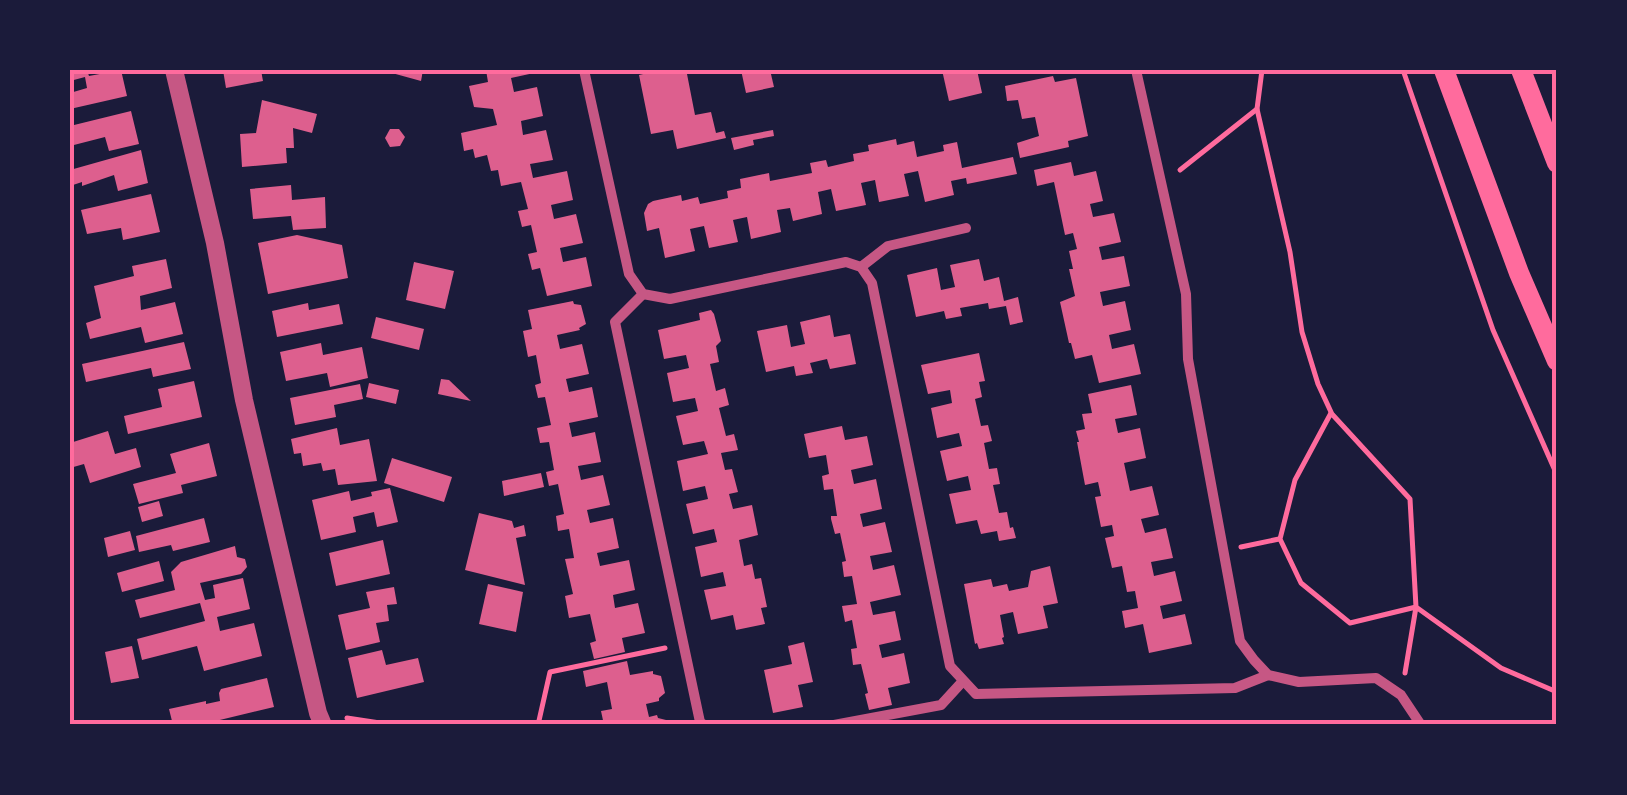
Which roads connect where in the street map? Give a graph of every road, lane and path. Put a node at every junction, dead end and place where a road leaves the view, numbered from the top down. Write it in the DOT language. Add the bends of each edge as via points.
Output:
graph roads {
  1 [pos="174,70"];
  2 [pos="584,70"];
  3 [pos="1136,70"];
  4 [pos="1262,70"];
  5 [pos="1403,70"];
  6 [pos="1444,70"];
  7 [pos="1521,70"];
  8 [pos="1258,109"];
  9 [pos="1557,163"];
  10 [pos="1162,184"];
  11 [pos="966,228"];
  12 [pos="861,267"];
  13 [pos="643,294"];
  14 [pos="1557,362"];
  15 [pos="1331,413"];
  16 [pos="1557,475"];
  17 [pos="1280,539"];
  18 [pos="1223,551"];
  19 [pos="1416,607"];
  20 [pos="684,645"];
  21 [pos="1268,675"];
  22 [pos="963,682"];
  23 [pos="1557,692"];
  24 [pos="1401,695"];
  25 [pos="321,719"];
  26 [pos="393,725"];
  27 [pos="538,725"];
  28 [pos="704,725"];
  29 [pos="834,725"];
  30 [pos="1421,725"];
  1 -- 25 [label="street"];
  2 -- 13 [label="street" via="629,274"];
  3 -- 10 [label="street"];
  4 -- 8 [label="path"];
  5 -- 16 [label="path" via="1492,330"];
  6 -- 14 [label="main road"];
  7 -- 9 [label="main road"];
  8 -- 10 [label="path"];
  8 -- 15 [label="path" via="1302,332"];
  10 -- 18 [label="street" via="1186,294 1188,359"];
  11 -- 12 [label="street" via="888,246"];
  12 -- 13 [label="street" via="846,262 670,299"];
  12 -- 22 [label="street" via="872,283 950,666"];
  13 -- 20 [label="street" via="616,322"];
  15 -- 17 [label="path" via="1295,480"];
  15 -- 19 [label="path" via="1410,499"];
  17 -- 18 [label="path"];
  17 -- 19 [label="path" via="1301,583 1350,623"];
  18 -- 21 [label="street" via="1240,641"];
  19 -- 23 [label="path" via="1502,668"];
  19 -- 24 [label="path"];
  20 -- 27 [label="path" via="550,672"];
  20 -- 28 [label="street"];
  21 -- 22 [label="street" via="1235,688 976,694"];
  21 -- 24 [label="street" via="1299,682 1376,678"];
  22 -- 29 [label="street" via="942,705"];
  24 -- 30 [label="street"];
  25 -- 26 [label="path"];
}
